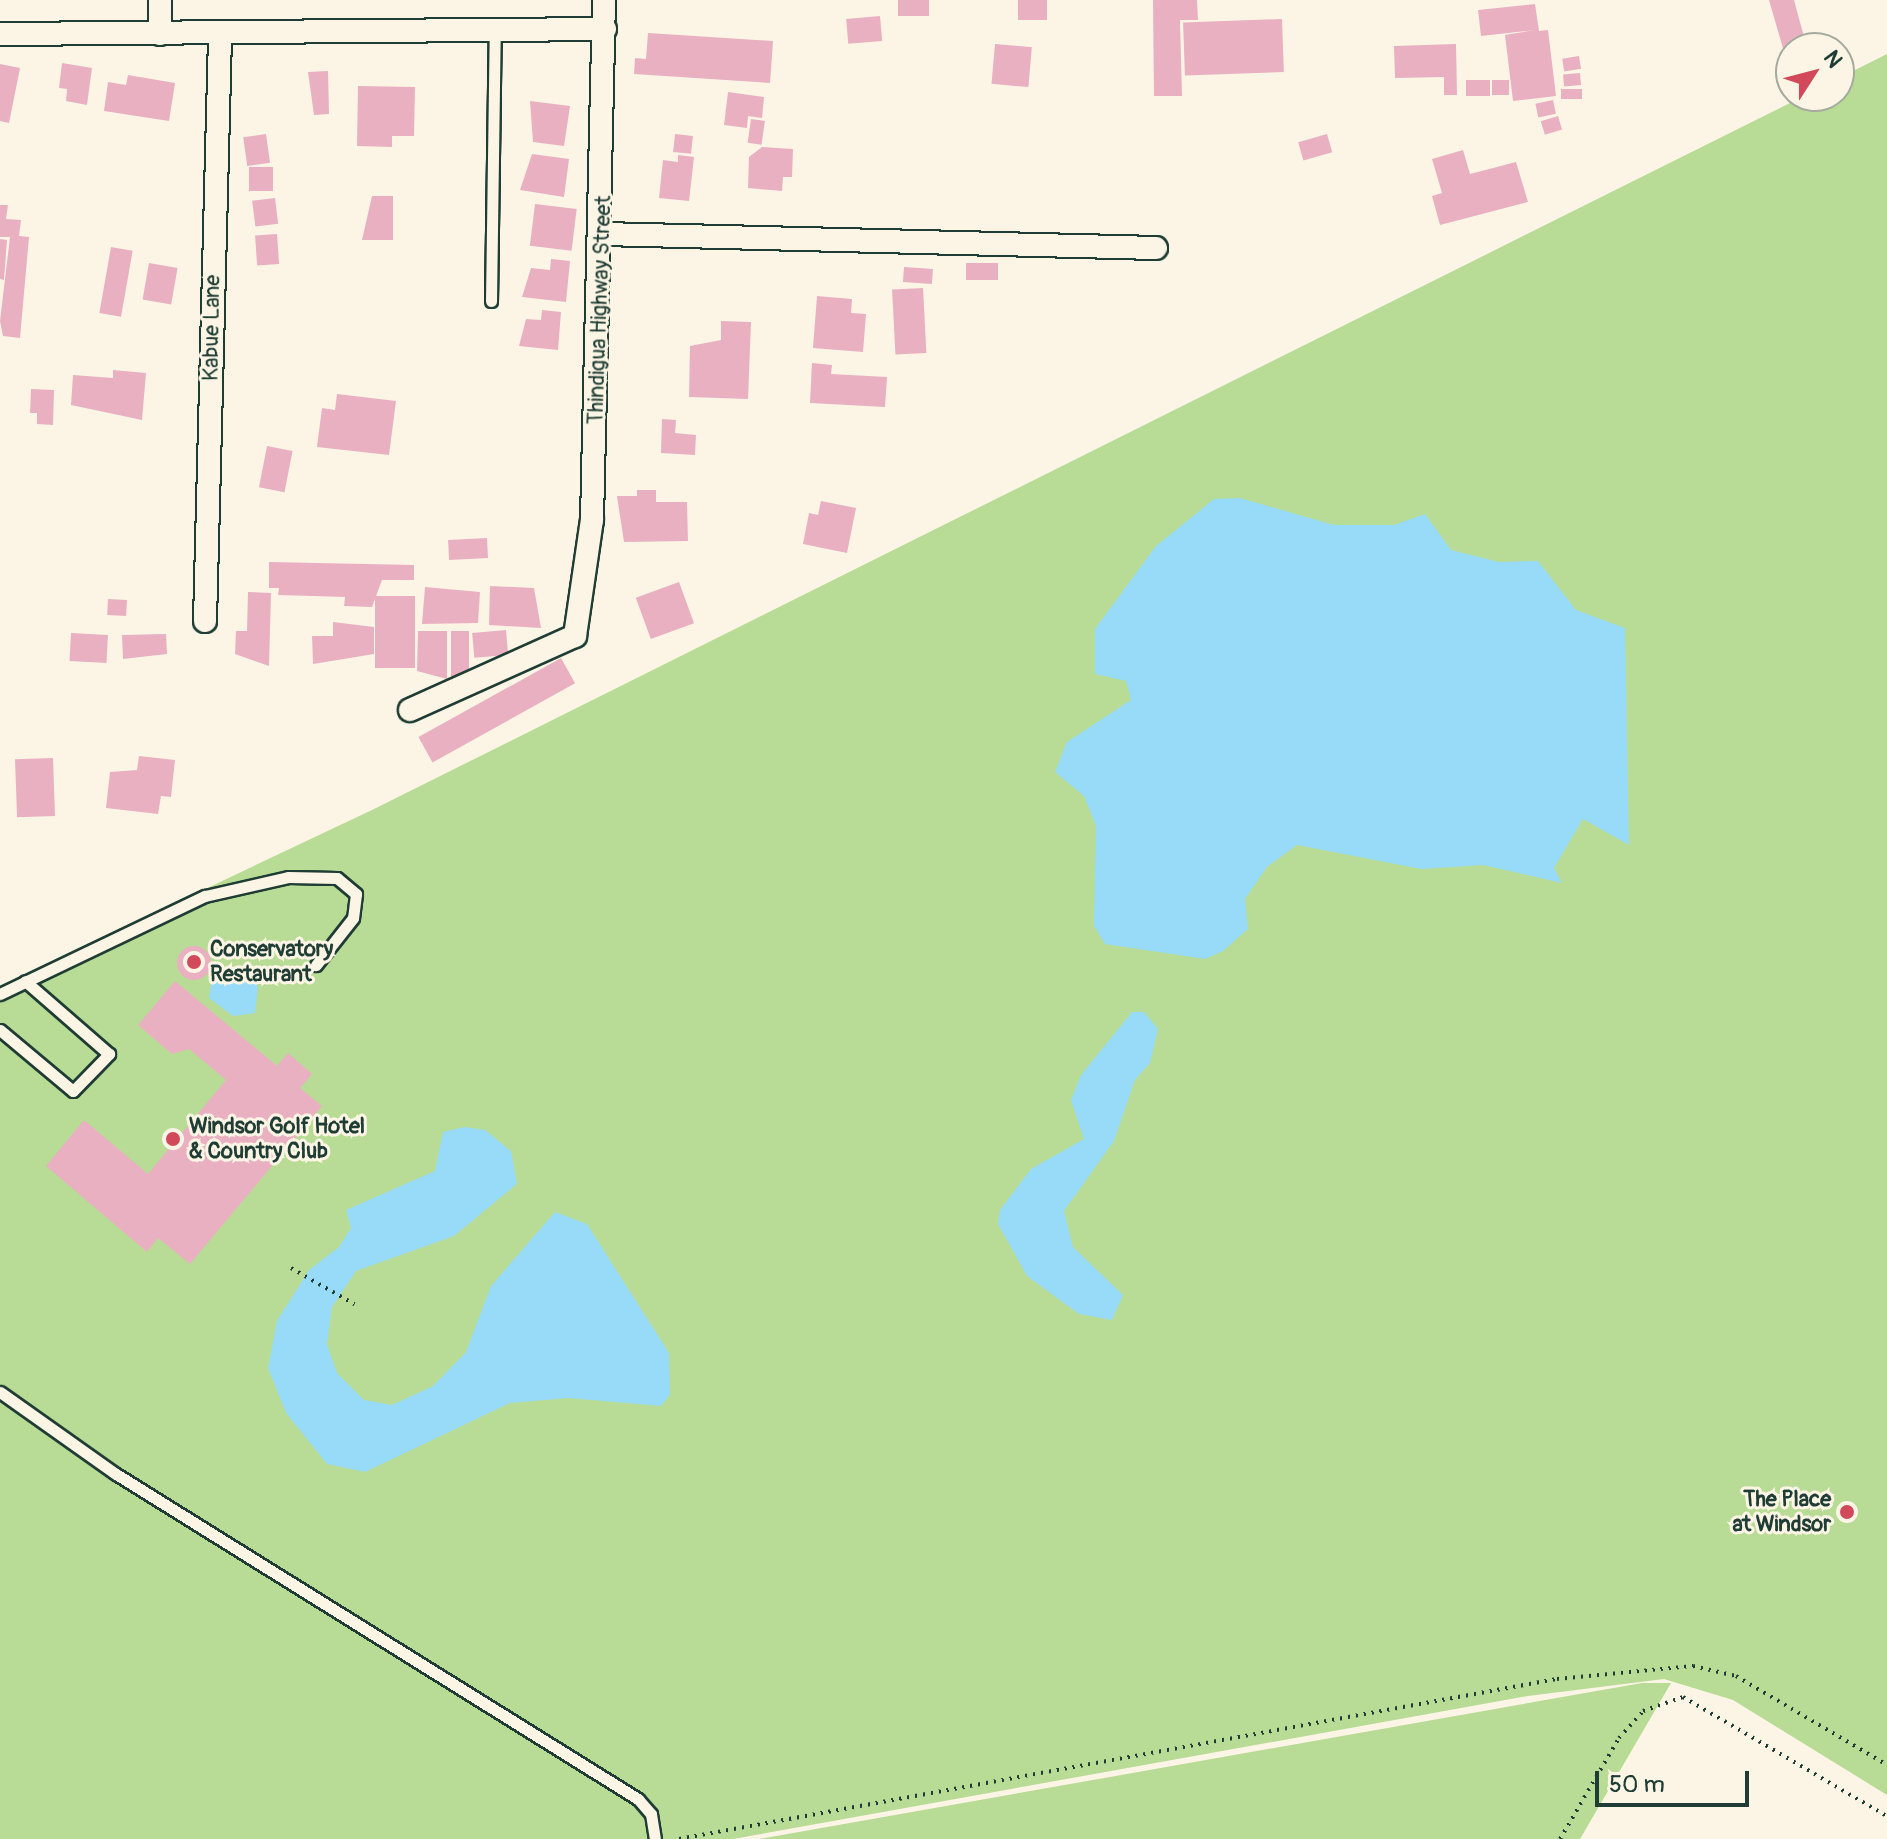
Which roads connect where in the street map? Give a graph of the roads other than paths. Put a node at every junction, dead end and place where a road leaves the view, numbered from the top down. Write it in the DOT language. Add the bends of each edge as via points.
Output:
graph roads {
  1 [pos="160,0"];
  2 [pos="604,0"];
  3 [pos="605,29"];
  4 [pos="495,31"];
  5 [pos="0,34"];
  6 [pos="160,34"];
  7 [pos="220,35"];
  8 [pos="603,234"];
  9 [pos="1156,248"];
  10 [pos="491,301"];
  11 [pos="205,621"];
  12 [pos="410,710"];
  13 [pos="316,965"];
  14 [pos="25,981"];
  15 [pos="0,994"];
  16 [pos="0,1030"];
  17 [pos="0,1392"];
  18 [pos="655,1839"];
  1 -- 6 [label="street"];
  2 -- 3 [label="street, Thindigua Highway Street"];
  3 -- 4 [label="street"];
  3 -- 8 [label="street, Thindigua Highway Street"];
  4 -- 7 [label="street"];
  4 -- 10 [label="lane"];
  5 -- 6 [label="street"];
  6 -- 7 [label="street"];
  7 -- 11 [label="street, Kabue Lane"];
  8 -- 9 [label="street"];
  8 -- 12 [label="street, Thindigua Highway Street" via="592,520 569,643 534,651"];
  13 -- 14 [label="lane" via="353,918 356,894 337,878 288,877 205,896"];
  14 -- 15 [label="lane"];
  14 -- 16 [label="lane" via="109,1054 73,1091"];
  17 -- 18 [label="lane" via="116,1474 638,1799 651,1814"];
}
